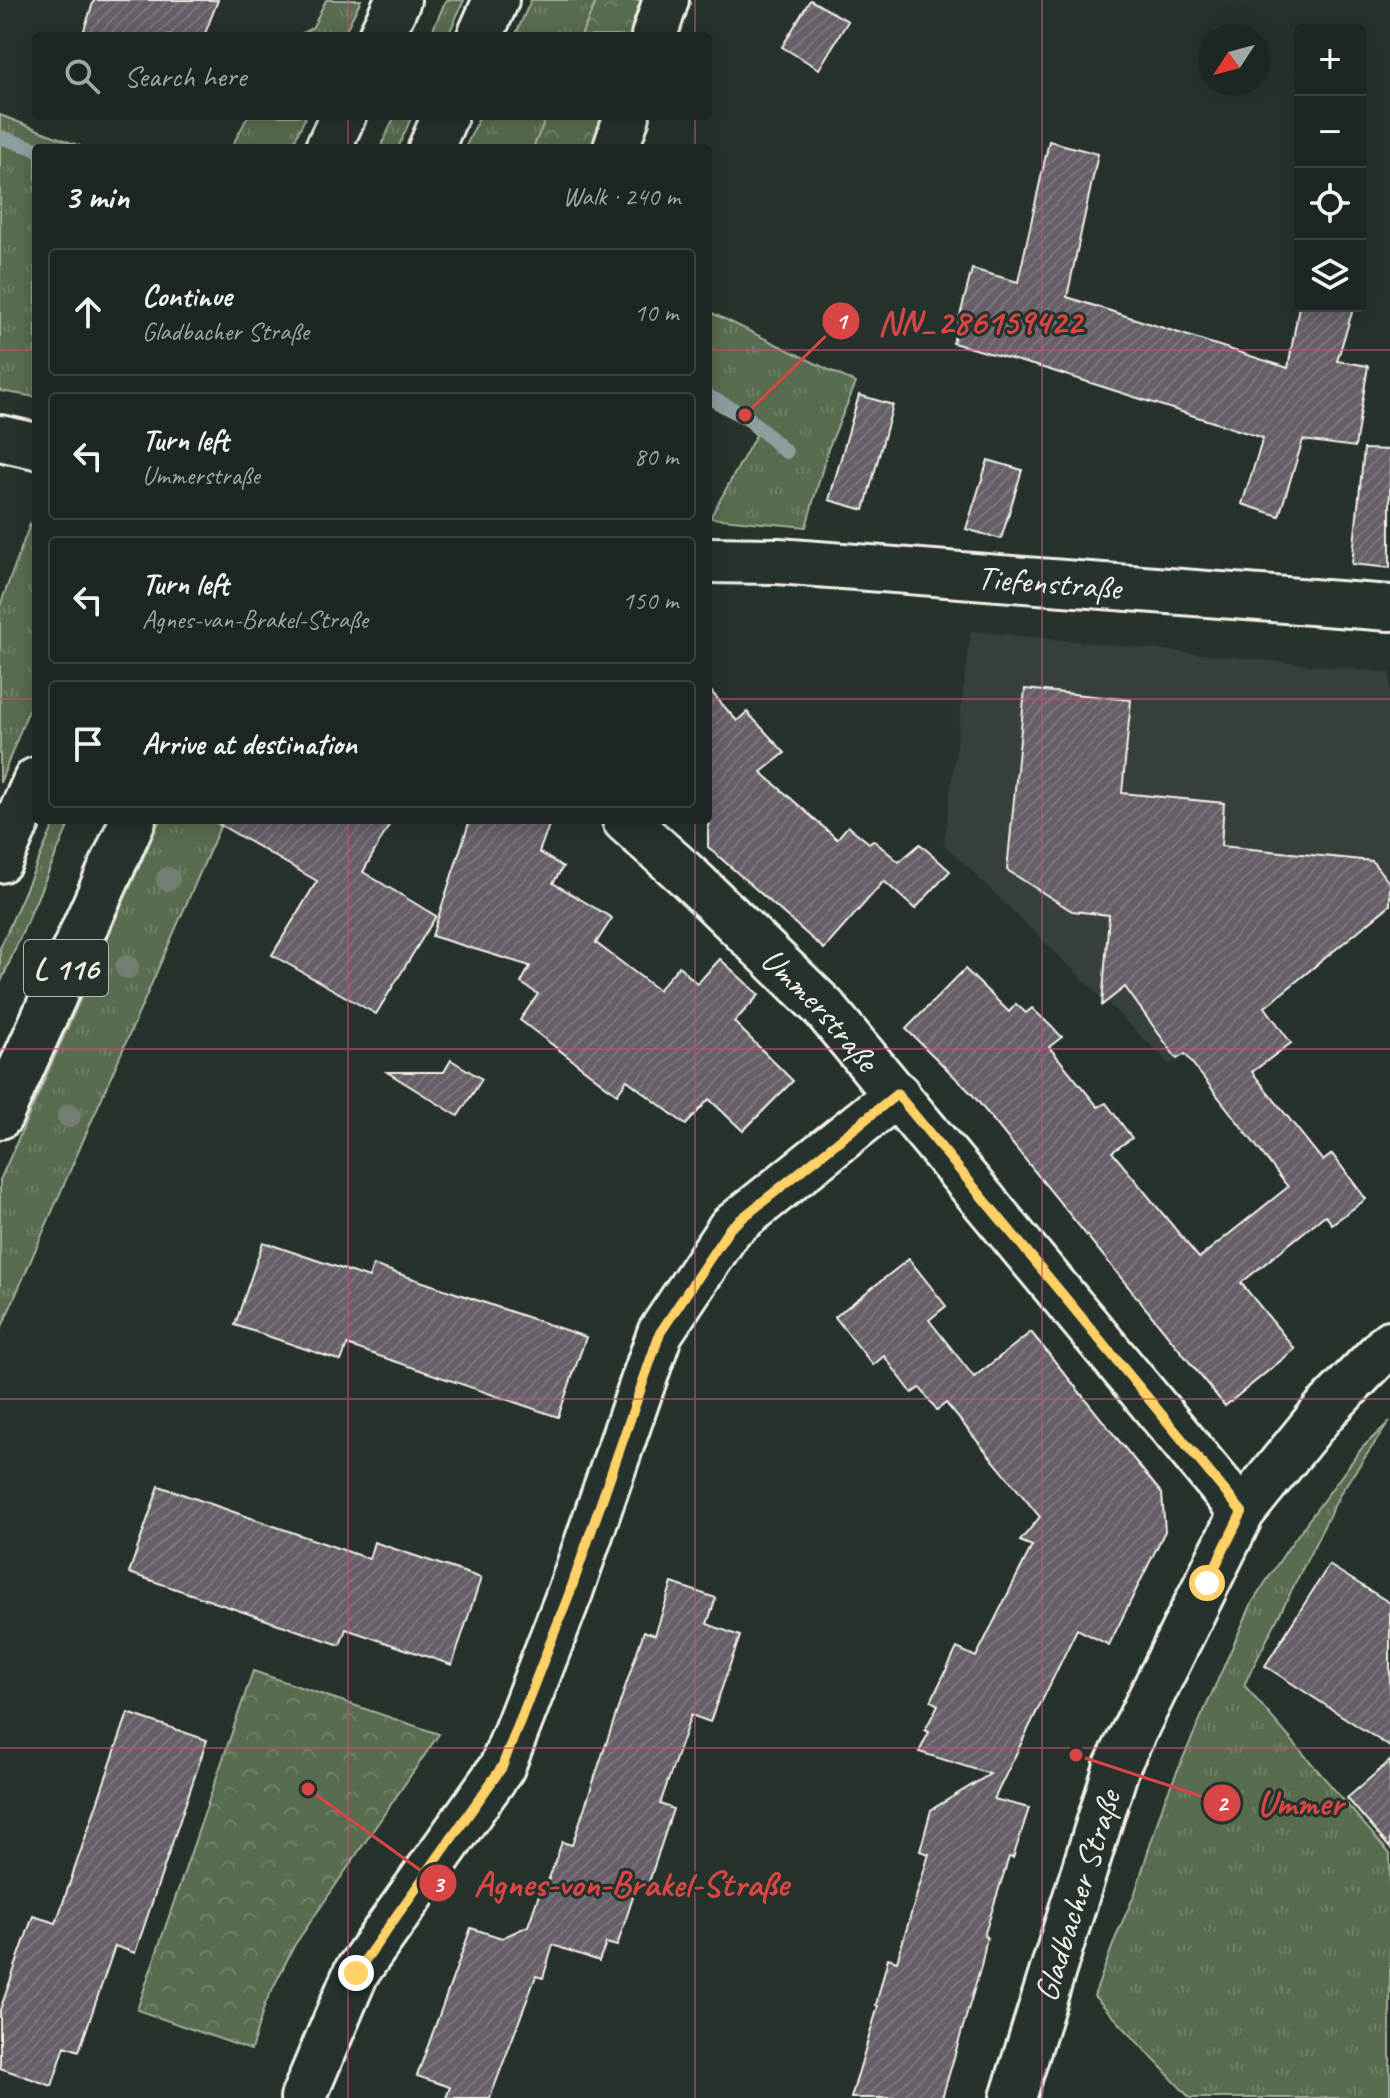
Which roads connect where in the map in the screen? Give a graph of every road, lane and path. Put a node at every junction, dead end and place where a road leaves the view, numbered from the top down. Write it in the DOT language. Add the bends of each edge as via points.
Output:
graph roads {
  1 [pos="398,0"];
  2 [pos="496,0"];
  3 [pos="666,0"];
  4 [pos="383,32"];
  5 [pos="482,32"];
  6 [pos="655,32"];
  7 [pos="341,120"];
  8 [pos="443,120"];
  9 [pos="626,120"];
  10 [pos="330,144"];
  11 [pos="433,144"];
  12 [pos="617,144"];
  13 [pos="0,438"];
  14 [pos="32,445"];
  15 [pos="712,560"];
  16 [pos="1390,608"];
  17 [pos="32,789"];
  18 [pos="131,824"];
  19 [pos="629,824"];
  20 [pos="0,860"];
  21 [pos="897,1094"];
  22 [pos="0,1116"];
  23 [pos="1390,1343"];
  24 [pos="1242,1512"];
  25 [pos="303,2098"];
  26 [pos="1013,2098"];
  1 -- 4 [label="street"];
  2 -- 5 [label="street"];
  3 -- 6 [label="street"];
  7 -- 10 [label="street"];
  8 -- 11 [label="street"];
  9 -- 12 [label="street"];
  13 -- 14 [label="street"];
  15 -- 16 [label="street, Tiefenstraße"];
  17 -- 20 [label="street"];
  18 -- 22 [label="street, L 116"];
  19 -- 21 [label="street, Ummerstraße" via="824,1008"];
  21 -- 24 [label="street, Ummerstraße"];
  21 -- 25 [label="street" via="730,1228 660,1333 570,1592 502,1767 356,1973"];
  23 -- 24 [label="street, Gladbacher Straße" via="1325,1410"];
  24 -- 26 [label="street, Gladbacher Straße" via="1117,1766"];
}
